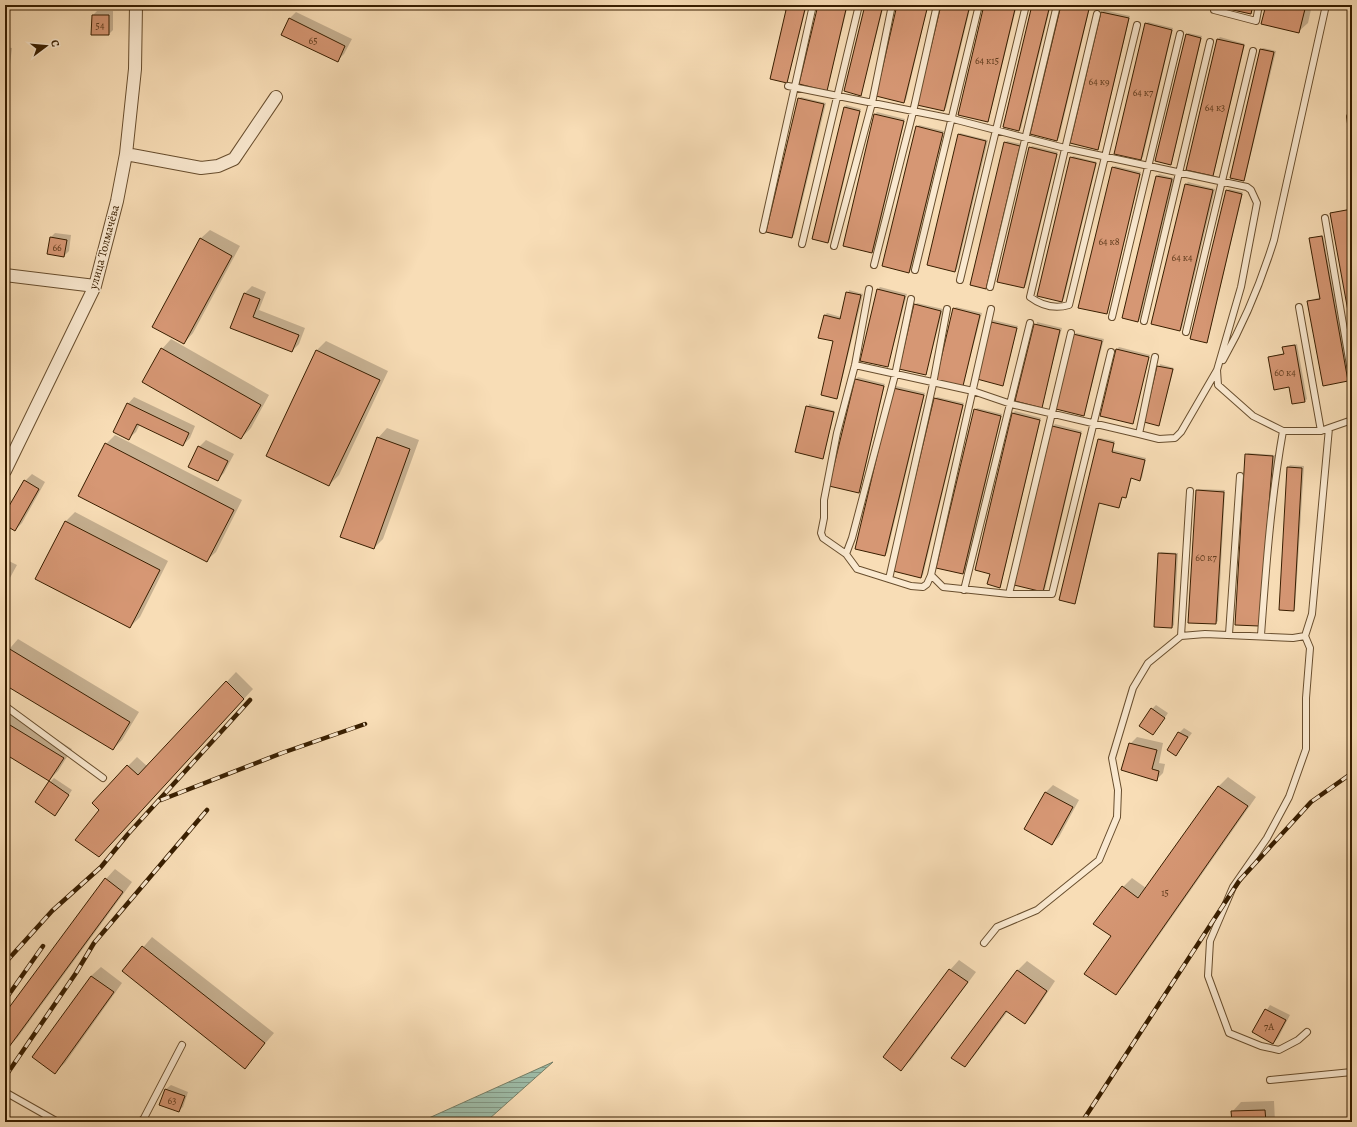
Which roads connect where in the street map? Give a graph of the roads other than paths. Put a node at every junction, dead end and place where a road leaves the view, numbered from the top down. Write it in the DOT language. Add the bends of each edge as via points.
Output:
graph roads {
  1 [pos="136,5"];
  2 [pos="813,5"];
  3 [pos="859,5"];
  4 [pos="892,5"];
  5 [pos="937,5"];
  6 [pos="979,5"];
  7 [pos="1026,5"];
  8 [pos="1057,5"];
  9 [pos="1215,5"];
  10 [pos="1259,5"];
  11 [pos="1326,5"];
  12 [pos="1097,14"];
  13 [pos="1137,25"];
  14 [pos="1180,34"];
  15 [pos="1210,42"];
  16 [pos="1253,51"];
  17 [pos="791,87"];
  18 [pos="838,95"];
  19 [pos="276,97"];
  20 [pos="872,103"];
  21 [pos="913,112"];
  22 [pos="1350,117"];
  23 [pos="953,119"];
  24 [pos="1352,130"];
  25 [pos="996,131"];
  26 [pos="1026,138"];
  27 [pos="1065,148"];
  28 [pos="126,154"];
  29 [pos="1106,156"];
  30 [pos="1148,165"];
  31 [pos="1179,172"];
  32 [pos="1222,182"];
  33 [pos="1325,218"];
  34 [pos="763,230"];
  35 [pos="802,244"];
  36 [pos="834,246"];
  37 [pos="874,265"];
  38 [pos="915,270"];
  39 [pos="5,275"];
  40 [pos="960,280"];
  41 [pos="95,286"];
  42 [pos="990,287"];
  43 [pos="870,289"];
  44 [pos="911,299"];
  45 [pos="1299,307"];
  46 [pos="947,309"];
  47 [pos="991,309"];
  48 [pos="1112,316"];
  49 [pos="1144,321"];
  50 [pos="1030,324"];
  51 [pos="1186,332"];
  52 [pos="1071,333"];
  53 [pos="1111,352"];
  54 [pos="1154,357"];
  55 [pos="856,366"];
  56 [pos="1217,370"];
  57 [pos="894,375"];
  58 [pos="1352,377"];
  59 [pos="933,384"];
  60 [pos="972,391"];
  61 [pos="1011,404"];
  62 [pos="1053,413"];
  63 [pos="1352,420"];
  64 [pos="1095,424"];
  65 [pos="1329,428"];
  66 [pos="1283,431"];
  67 [pos="1321,431"];
  68 [pos="1139,434"];
  69 [pos="5,471"];
  70 [pos="1240,476"];
  71 [pos="1190,491"];
  72 [pos="846,554"];
  73 [pos="932,575"];
  74 [pos="889,579"];
  75 [pos="964,590"];
  76 [pos="1009,594"];
  77 [pos="1229,634"];
  78 [pos="1261,635"];
  79 [pos="1181,636"];
  80 [pos="1305,636"];
  81 [pos="5,706"];
  82 [pos="103,778"];
  83 [pos="984,943"];
  84 [pos="1307,1032"];
  85 [pos="182,1045"];
  86 [pos="1352,1072"];
  87 [pos="1270,1080"];
  88 [pos="5,1092"];
  89 [pos="58,1122"];
  90 [pos="140,1122"];
  1 -- 28 [label="street, улица Толмачёва" via="135,69"];
  2 -- 17 [label="lane"];
  3 -- 18 [label="lane"];
  4 -- 20 [label="lane"];
  5 -- 21 [label="lane"];
  6 -- 23 [label="lane"];
  7 -- 25 [label="lane"];
  8 -- 26 [label="lane"];
  9 -- 10 [label="lane" via="1214,10 1256,20"];
  11 -- 56 [label="lane" via="1274,240 1247,312"];
  12 -- 27 [label="lane"];
  13 -- 29 [label="lane"];
  14 -- 30 [label="lane"];
  15 -- 31 [label="lane"];
  16 -- 32 [label="lane"];
  17 -- 18 [label="lane"];
  17 -- 34 [label="lane"];
  18 -- 20 [label="lane"];
  18 -- 35 [label="lane"];
  19 -- 28 [label="street" via="234,158 218,166 201,168"];
  20 -- 21 [label="lane"];
  20 -- 36 [label="lane"];
  21 -- 23 [label="lane"];
  21 -- 37 [label="lane"];
  22 -- 24 [label="lane"];
  23 -- 25 [label="lane"];
  23 -- 38 [label="lane"];
  25 -- 26 [label="lane"];
  25 -- 40 [label="lane"];
  26 -- 27 [label="lane"];
  26 -- 42 [label="lane"];
  27 -- 29 [label="lane"];
  27 -- 29 [label="lane" via="1030,297 1046,306 1070,305"];
  28 -- 41 [label="street, улица Толмачёва"];
  29 -- 30 [label="lane"];
  30 -- 31 [label="lane"];
  30 -- 48 [label="lane"];
  31 -- 32 [label="lane"];
  31 -- 49 [label="lane"];
  32 -- 51 [label="lane"];
  32 -- 56 [label="lane" via="1247,187 1257,203 1241,287"];
  33 -- 58 [label="lane"];
  39 -- 41 [label="street"];
  41 -- 69 [label="street, улица Толмачёва"];
  43 -- 55 [label="lane"];
  44 -- 57 [label="lane"];
  45 -- 67 [label="lane"];
  46 -- 59 [label="lane"];
  47 -- 60 [label="lane"];
  50 -- 61 [label="lane"];
  52 -- 62 [label="lane"];
  53 -- 64 [label="lane"];
  54 -- 68 [label="lane"];
  55 -- 57 [label="lane"];
  55 -- 72 [label="lane" via="837,433 824,500 821,533 823,538"];
  56 -- 66 [label="lane" via="1218,385 1253,416"];
  56 -- 68 [label="lane" via="1175,438 1159,439"];
  57 -- 59 [label="lane"];
  57 -- 72 [label="lane"];
  59 -- 60 [label="lane"];
  59 -- 74 [label="lane"];
  60 -- 61 [label="lane"];
  60 -- 73 [label="lane"];
  61 -- 62 [label="lane"];
  61 -- 75 [label="lane"];
  62 -- 64 [label="lane"];
  62 -- 76 [label="lane"];
  63 -- 65 [label="lane"];
  64 -- 68 [label="lane"];
  64 -- 76 [label="lane" via="1052,594"];
  65 -- 67 [label="lane"];
  65 -- 80 [label="lane" via="1312,614"];
  66 -- 67 [label="lane"];
  66 -- 78 [label="lane" via="1268,534"];
  70 -- 77 [label="lane"];
  71 -- 79 [label="lane"];
  72 -- 74 [label="lane" via="857,569"];
  73 -- 74 [label="lane" via="923,587"];
  73 -- 75 [label="lane" via="943,587"];
  75 -- 76 [label="lane"];
  77 -- 78 [label="lane"];
  77 -- 79 [label="lane"];
  78 -- 80 [label="lane" via="1293,638"];
  79 -- 83 [label="lane" via="1148,663 1133,688 1112,758 1118,790 1117,817 1099,860 1037,910 997,927"];
  80 -- 84 [label="lane" via="1310,648 1306,698 1306,749 1289,797 1267,838 1233,887 1210,941 1208,976 1229,1033 1261,1046 1279,1050"];
  81 -- 82 [label="lane"];
  85 -- 90 [label="lane"];
  86 -- 87 [label="lane"];
  88 -- 89 [label="lane"];
}
